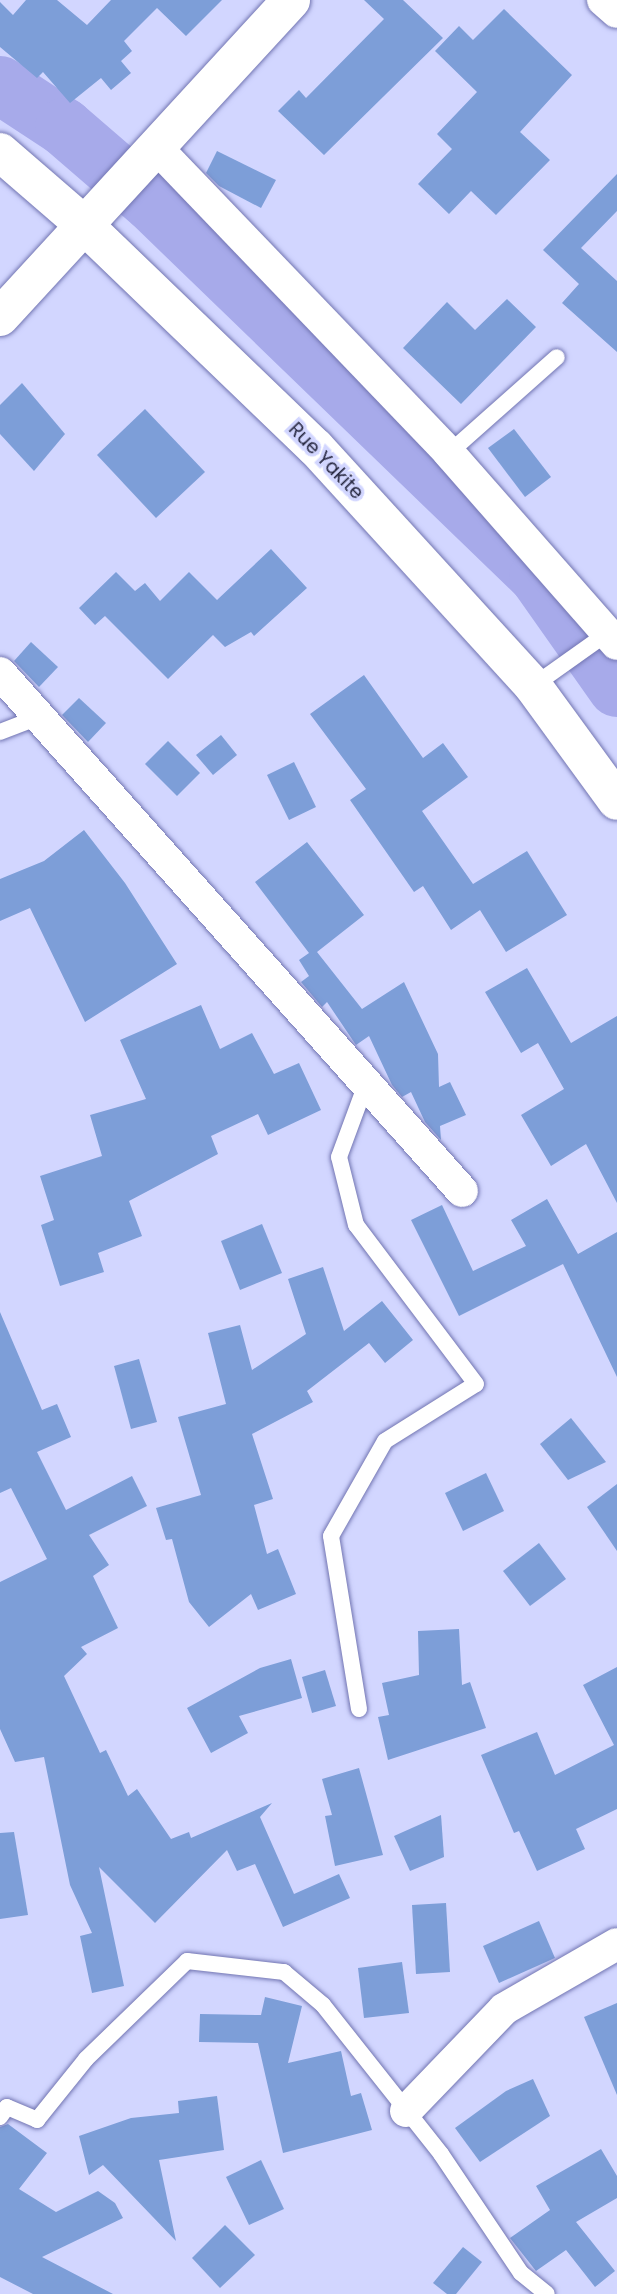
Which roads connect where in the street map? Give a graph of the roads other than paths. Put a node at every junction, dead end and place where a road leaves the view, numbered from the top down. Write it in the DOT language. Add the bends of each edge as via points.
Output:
graph roads {
  1 [pos="291,0"];
  2 [pos="603,0"];
  3 [pos="617,12"];
  4 [pos="151,151"];
  5 [pos="0,152"];
  6 [pos="94,213"];
  7 [pos="0,317"];
  8 [pos="556,357"];
  9 [pos="449,453"];
  10 [pos="611,635"];
  11 [pos="0,673"];
  12 [pos="533,686"];
  13 [pos="40,717"];
  14 [pos="0,732"];
  15 [pos="617,801"];
  16 [pos="366,1084"];
  17 [pos="461,1191"];
  18 [pos="359,1709"];
  19 [pos="617,1944"];
  20 [pos="407,2111"];
  21 [pos="0,2118"];
  22 [pos="547,2294"];
  1 -- 4 [label="main road"];
  2 -- 3 [label="street"];
  4 -- 6 [label="main road"];
  4 -- 9 [label="street"];
  5 -- 6 [label="main road, Rue Yakite"];
  6 -- 7 [label="main road"];
  6 -- 12 [label="main road, Rue Yakite"];
  8 -- 9 [label="lane"];
  9 -- 10 [label="street"];
  10 -- 12 [label="lane"];
  11 -- 13 [label="street"];
  12 -- 15 [label="main road, Rue Yakite"];
  13 -- 14 [label="lane"];
  13 -- 16 [label="street"];
  16 -- 17 [label="street"];
  16 -- 18 [label="lane" via="339,1157 356,1225 476,1384 385,1441 331,1536"];
  19 -- 20 [label="street" via="504,2009"];
  20 -- 21 [label="lane" via="323,2005 284,1972 187,1961 86,2059 37,2120 8,2107"];
  20 -- 22 [label="lane" via="521,2273"];
}
